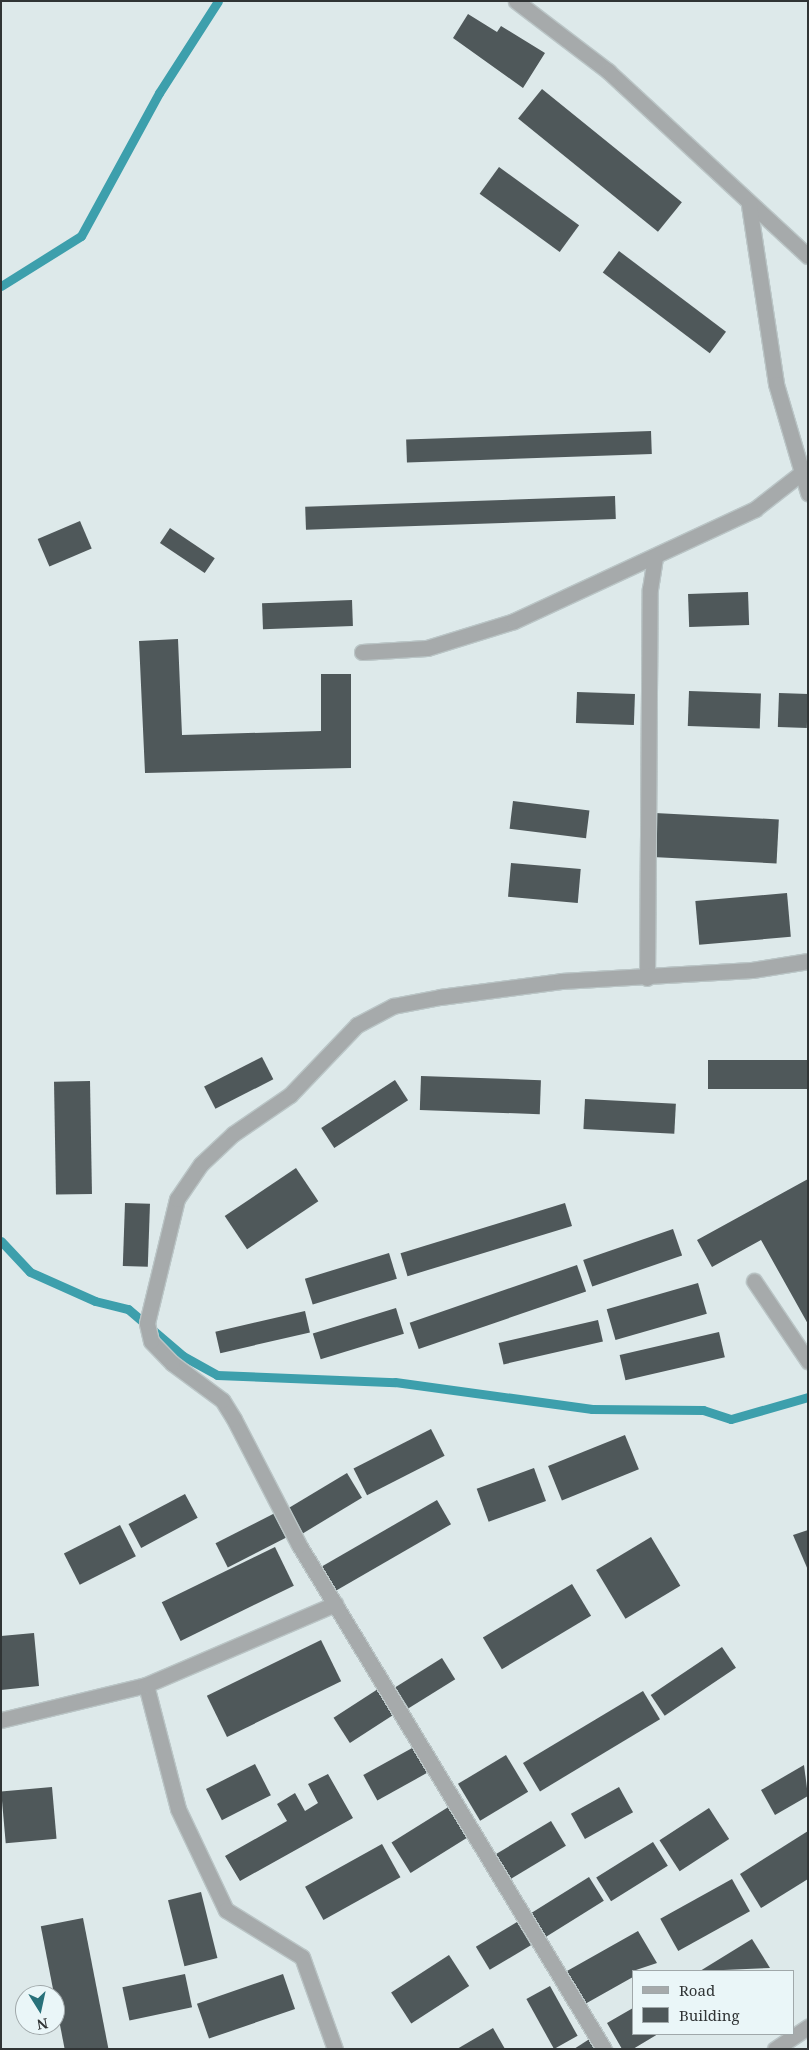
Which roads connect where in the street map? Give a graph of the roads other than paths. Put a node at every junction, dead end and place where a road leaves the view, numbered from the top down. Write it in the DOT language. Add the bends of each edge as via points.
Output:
graph roads {
  1 [pos="516,1"];
  2 [pos="749,205"];
  3 [pos="808,256"];
  4 [pos="800,474"];
  5 [pos="808,493"];
  6 [pos="656,557"];
  7 [pos="362,652"];
  8 [pos="808,961"];
  9 [pos="647,978"];
  10 [pos="754,1281"];
  11 [pos="808,1361"];
  12 [pos="335,1604"];
  13 [pos="146,1685"];
  14 [pos="1,1720"];
  15 [pos="808,2027"];
  16 [pos="335,2049"];
  17 [pos="604,2049"];
  18 [pos="775,2049"];
  1 -- 2 [label="street" via="608,71 724,174"];
  2 -- 3 [label="street"];
  2 -- 4 [label="street" via="776,384"];
  4 -- 5 [label="street"];
  4 -- 6 [label="street" via="755,509"];
  6 -- 7 [label="street" via="514,621 427,648"];
  6 -- 9 [label="street" via="650,589"];
  8 -- 9 [label="street"];
  9 -- 12 [label="street" via="561,981 393,1006 357,1025 290,1095 232,1134 201,1164 177,1199 147,1323 151,1341 172,1363 222,1400"];
  10 -- 11 [label="street"];
  12 -- 13 [label="street"];
  12 -- 17 [label="street"];
  13 -- 14 [label="street"];
  13 -- 16 [label="street" via="178,1809 226,1910 302,1958"];
  15 -- 18 [label="street"];
}
